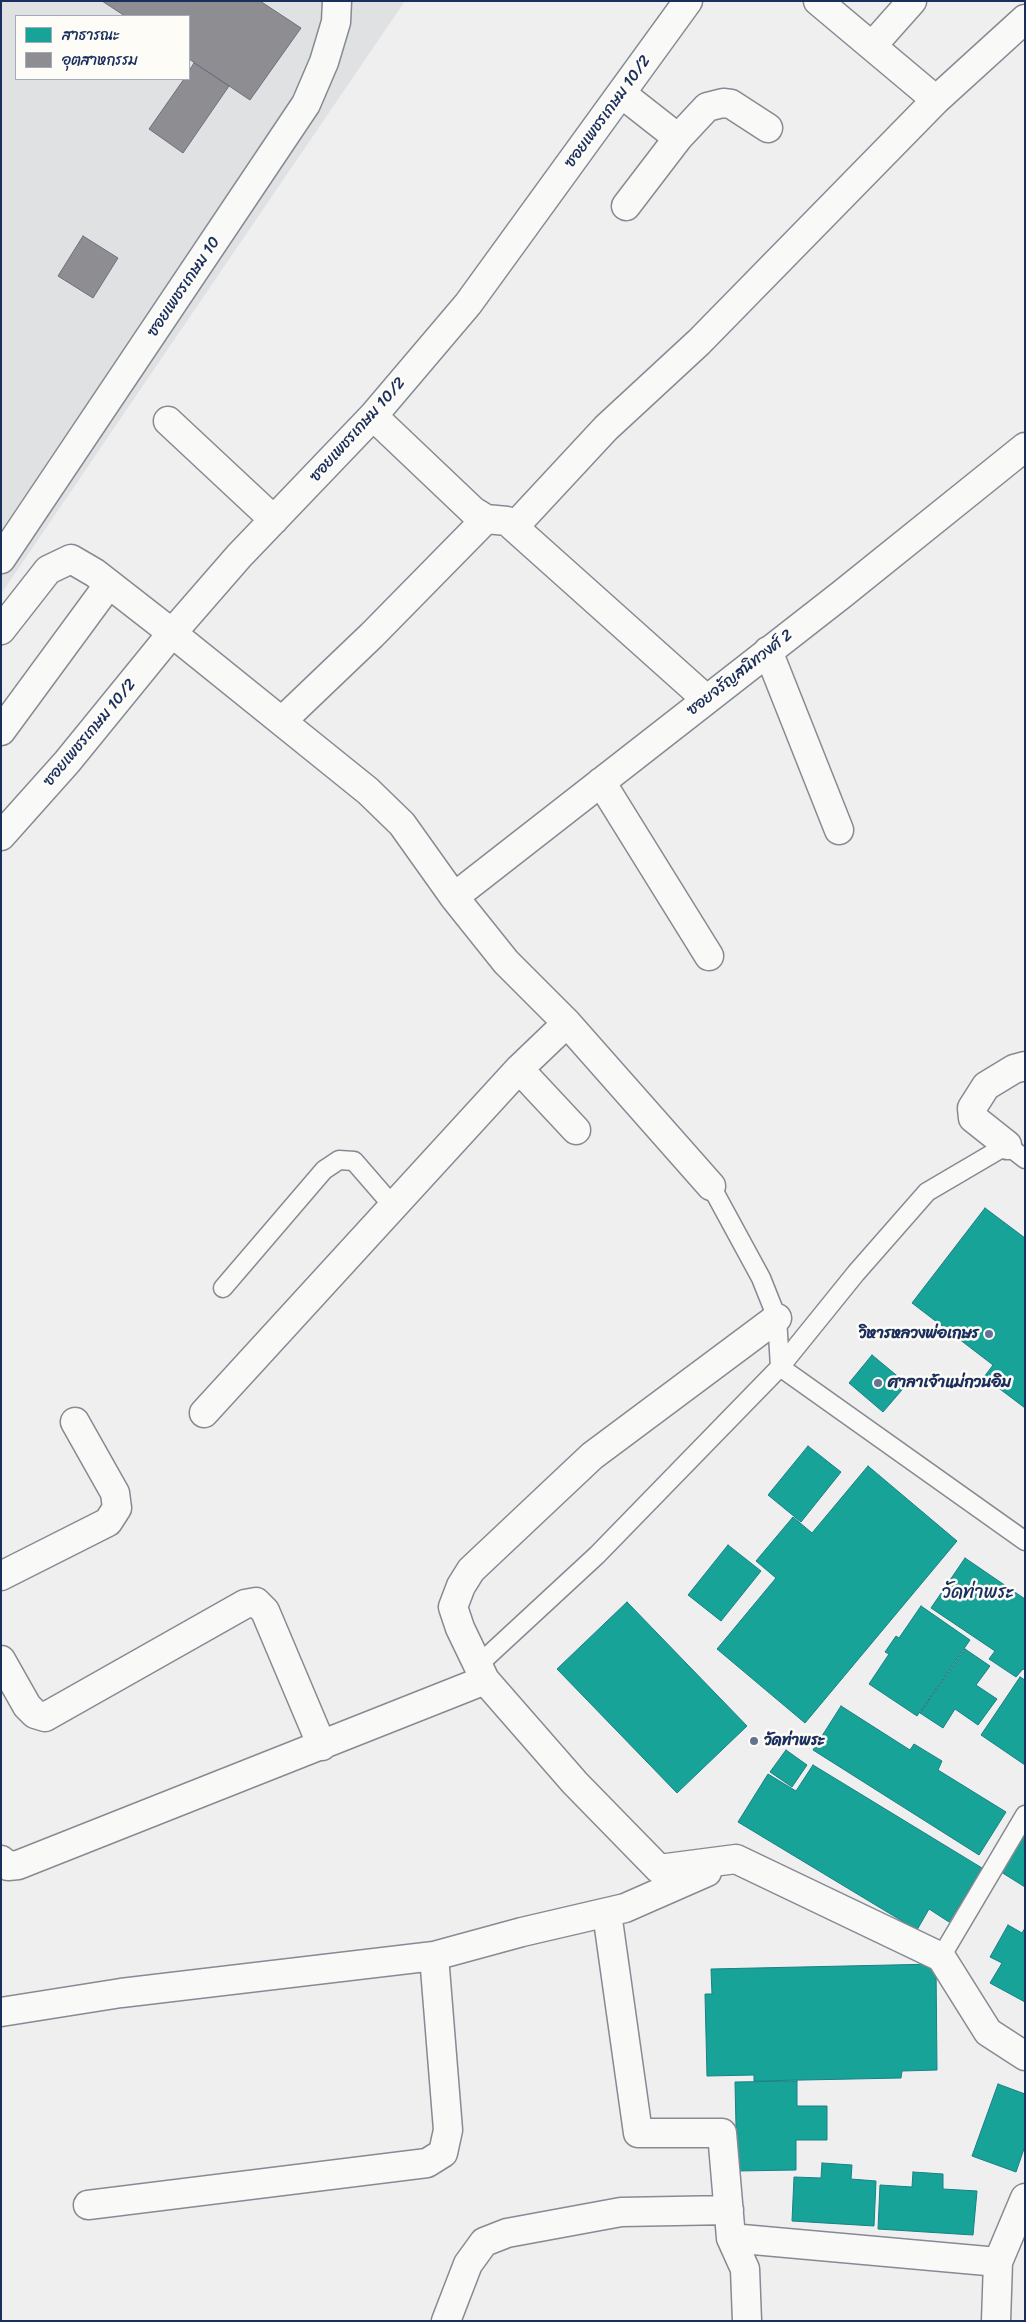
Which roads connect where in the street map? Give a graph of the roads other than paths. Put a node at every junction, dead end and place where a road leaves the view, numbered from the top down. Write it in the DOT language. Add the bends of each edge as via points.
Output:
graph roads {
  1 [pos="337,1"];
  2 [pos="688,1"];
  3 [pos="818,1"];
  4 [pos="912,1"];
  5 [pos="1025,19"];
  6 [pos="872,46"];
  7 [pos="622,94"];
  8 [pos="936,100"];
  9 [pos="768,128"];
  10 [pos="678,138"];
  11 [pos="626,206"];
  12 [pos="373,416"];
  13 [pos="168,421"];
  14 [pos="1025,447"];
  15 [pos="486,519"];
  16 [pos="274,520"];
  17 [pos="514,527"];
  18 [pos="1,559"];
  19 [pos="109,584"];
  20 [pos="1,630"];
  21 [pos="172,633"];
  22 [pos="768,651"];
  23 [pos="706,699"];
  24 [pos="282,721"];
  25 [pos="1,731"];
  26 [pos="601,782"];
  27 [pos="839,830"];
  28 [pos="1,836"];
  29 [pos="454,897"];
  30 [pos="709,956"];
  31 [pos="567,1023"];
  32 [pos="1025,1066"];
  33 [pos="519,1070"];
  34 [pos="576,1130"];
  35 [pos="1016,1152"];
  36 [pos="711,1186"];
  37 [pos="393,1206"];
  38 [pos="223,1288"];
  39 [pos="777,1318"];
  40 [pos="780,1367"];
  41 [pos="204,1413"];
  42 [pos="75,1422"];
  43 [pos="1025,1541"];
  44 [pos="1,1576"];
  45 [pos="1,1660"];
  46 [pos="481,1673"];
  47 [pos="322,1746"];
  48 [pos="1025,1815"];
  49 [pos="736,1859"];
  50 [pos="1,1860"];
  51 [pos="607,1913"];
  52 [pos="434,1956"];
  53 [pos="942,1958"];
  54 [pos="1,2012"];
  55 [pos="1025,2056"];
  56 [pos="1025,2198"];
  57 [pos="88,2205"];
  58 [pos="729,2210"];
  59 [pos="731,2238"];
  60 [pos="998,2262"];
  61 [pos="446,2321"];
  62 [pos="747,2321"];
  63 [pos="996,2321"];
  1 -- 18 [label="street, ซอยเพชรเกษม 10" via="336,22 324,62 306,104"];
  2 -- 7 [label="street, ซอยเพชรเกษม 10/2"];
  3 -- 6 [label="street"];
  4 -- 6 [label="street"];
  5 -- 8 [label="street"];
  6 -- 8 [label="street"];
  7 -- 10 [label="street"];
  7 -- 12 [label="street, ซอยเพชรเกษม 10/2" via="468,304"];
  8 -- 17 [label="street" via="699,342 606,428"];
  9 -- 10 [label="street" via="739,108 723,103 707,107"];
  10 -- 11 [label="street"];
  12 -- 15 [label="street" via="473,511"];
  12 -- 16 [label="street, ซอยเพชรเกษม 10/2"];
  13 -- 16 [label="street"];
  14 -- 22 [label="street, ซอยจรัญสนิทวงศ์ 2"];
  15 -- 17 [label="street" via="507,521"];
  15 -- 24 [label="street"];
  16 -- 21 [label="street, ซอยเพชรเกษม 10/2"];
  17 -- 23 [label="street"];
  19 -- 20 [label="street" via="71,559 48,570"];
  19 -- 21 [label="street"];
  19 -- 25 [label="street"];
  21 -- 24 [label="street"];
  21 -- 28 [label="street, ซอยเพชรเกษม 10/2" via="67,762"];
  22 -- 23 [label="street, ซอยจรัญสนิทวงศ์ 2"];
  22 -- 27 [label="street"];
  23 -- 26 [label="street, ซอยจรัญสนิทวงศ์ 2"];
  24 -- 29 [label="street" via="368,791 402,824"];
  26 -- 29 [label="street, ซอยจรัญสนิทวงศ์ 2"];
  26 -- 30 [label="street"];
  29 -- 31 [label="street" via="506,962"];
  31 -- 33 [label="street"];
  31 -- 36 [label="street"];
  32 -- 35 [label="street" via="986,1086 972,1108 973,1118"];
  33 -- 34 [label="street"];
  33 -- 37 [label="street"];
  35 -- 40 [label="lane" via="927,1192"];
  36 -- 39 [label="lane" via="761,1278"];
  37 -- 38 [label="lane" via="354,1161 339,1160 324,1170"];
  37 -- 41 [label="street"];
  39 -- 40 [label="lane"];
  39 -- 46 [label="street" via="592,1456 470,1570 453,1607"];
  40 -- 43 [label="lane"];
  40 -- 46 [label="lane"];
  42 -- 44 [label="street" via="115,1493 117,1508 108,1522"];
  45 -- 47 [label="street" via="27,1706 35,1714 45,1717 245,1604 256,1602 264,1611"];
  46 -- 47 [label="street"];
  46 -- 49 [label="street" via="574,1783 659,1869"];
  47 -- 50 [label="street" via="18,1865 8,1866"];
  48 -- 53 [label="lane"];
  49 -- 51 [label="street"];
  49 -- 53 [label="street"];
  51 -- 52 [label="street"];
  51 -- 58 [label="street" via="638,2133 722,2133"];
  52 -- 54 [label="street" via="121,1993"];
  52 -- 57 [label="street" via="448,2130 443,2153 427,2163"];
  53 -- 55 [label="street" via="988,2032"];
  56 -- 60 [label="street"];
  58 -- 59 [label="street"];
  58 -- 61 [label="street" via="621,2212 507,2232 484,2242 468,2264"];
  59 -- 60 [label="street"];
  59 -- 62 [label="street" via="745,2269"];
  60 -- 63 [label="street"];
}
